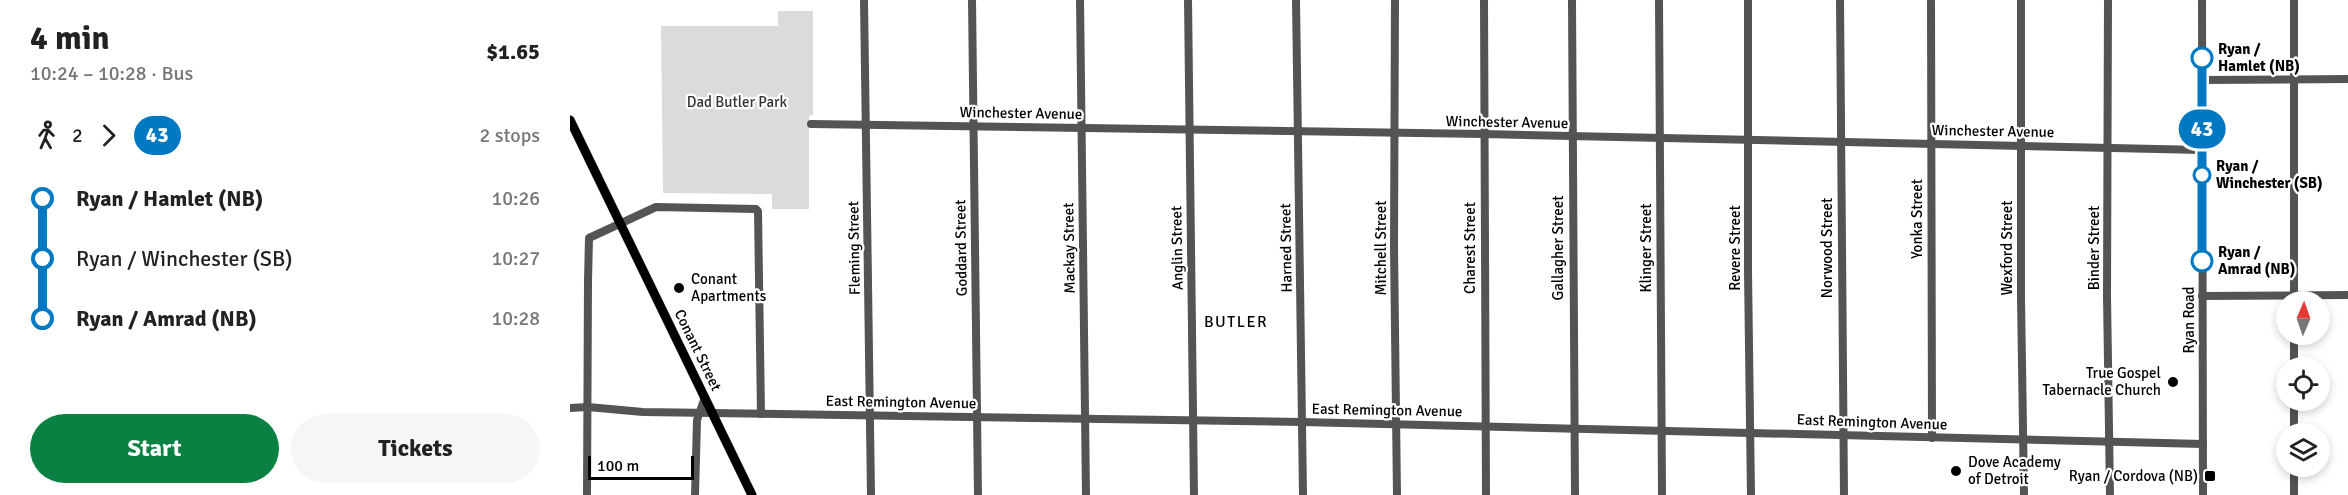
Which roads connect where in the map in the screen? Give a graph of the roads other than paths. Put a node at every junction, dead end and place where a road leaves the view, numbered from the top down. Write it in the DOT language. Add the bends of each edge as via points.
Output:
graph roads {
  1 [pos="864,0"];
  2 [pos="972,0"];
  3 [pos="1080,0"];
  4 [pos="1188,0"];
  5 [pos="1296,0"];
  6 [pos="1395,0"];
  7 [pos="1484,0"];
  8 [pos="1572,0"];
  9 [pos="1659,0"];
  10 [pos="1748,0"];
  11 [pos="1840,0"];
  12 [pos="1931,0"];
  13 [pos="2021,0"];
  14 [pos="2108,0"];
  15 [pos="2202,0"];
  16 [pos="2294,0"];
  17 [pos="2348,79"];
  18 [pos="2202,80"];
  19 [pos="2294,80"];
  20 [pos="570,120"];
  21 [pos="811,124"];
  22 [pos="865,124"];
  23 [pos="973,126"];
  24 [pos="1081,128"];
  25 [pos="1189,129"];
  26 [pos="1298,131"];
  27 [pos="1394,133"];
  28 [pos="1483,134"];
  29 [pos="1572,136"];
  30 [pos="1660,138"];
  31 [pos="1748,140"];
  32 [pos="1841,142"];
  33 [pos="1930,144"];
  34 [pos="2021,145"];
  35 [pos="2107,147"];
  36 [pos="2202,150"];
  37 [pos="621,223"];
  38 [pos="2294,291"];
  39 [pos="2348,295"];
  40 [pos="2202,296"];
  41 [pos="2330,296"];
  42 [pos="2276,298"];
  43 [pos="705,398"];
  44 [pos="588,407"];
  45 [pos="570,408"];
  46 [pos="700,412"];
  47 [pos="712,413"];
  48 [pos="762,414"];
  49 [pos="870,415"];
  50 [pos="977,417"];
  51 [pos="1085,418"];
  52 [pos="1193,420"];
  53 [pos="1302,422"];
  54 [pos="1396,424"];
  55 [pos="1485,426"];
  56 [pos="1574,429"];
  57 [pos="1662,430"];
  58 [pos="1750,433"];
  59 [pos="1843,435"];
  60 [pos="1932,438"];
  61 [pos="2023,440"];
  62 [pos="2109,442"];
  63 [pos="2203,444"];
  64 [pos="2294,477"];
  65 [pos="588,495"];
  66 [pos="695,495"];
  67 [pos="752,495"];
  68 [pos="871,495"];
  69 [pos="978,495"];
  70 [pos="1086,495"];
  71 [pos="1194,495"];
  72 [pos="1302,495"];
  73 [pos="1397,495"];
  74 [pos="1486,495"];
  75 [pos="1575,495"];
  76 [pos="1662,495"];
  77 [pos="1751,495"];
  78 [pos="1844,495"];
  79 [pos="2024,495"];
  80 [pos="2110,495"];
  81 [pos="2203,495"];
  82 [pos="2294,495"];
  1 -- 22 [label="street, Fleming Street"];
  2 -- 23 [label="street, Goddard Street"];
  3 -- 24 [label="street, Mackay Street"];
  4 -- 25 [label="street, Anglin Street"];
  5 -- 26 [label="street, Harned Street"];
  6 -- 27 [label="street, Mitchell Street"];
  7 -- 28 [label="street, Charest Street"];
  8 -- 29 [label="street, Gallagher Street"];
  9 -- 30 [label="street, Klinger Street"];
  10 -- 31 [label="street, Revere Street"];
  11 -- 32 [label="street, Norwood Street"];
  12 -- 33 [label="street, Yonka Street"];
  13 -- 34 [label="street, Wexford Street"];
  14 -- 35 [label="street, Binder Street"];
  15 -- 18 [label="street, Ryan Road"];
  16 -- 19 [label="street"];
  17 -- 19 [label="street"];
  18 -- 19 [label="street"];
  18 -- 36 [label="street, Ryan Road"];
  19 -- 38 [label="street"];
  20 -- 37 [label="main road, Conant Street"];
  21 -- 22 [label="street, Winchester Avenue"];
  22 -- 23 [label="street, Winchester Avenue"];
  22 -- 49 [label="street, Fleming Street"];
  23 -- 24 [label="street, Winchester Avenue"];
  23 -- 50 [label="street, Goddard Street"];
  24 -- 25 [label="street, Winchester Avenue"];
  24 -- 51 [label="street, Mackay Street"];
  25 -- 26 [label="street, Winchester Avenue"];
  25 -- 52 [label="street, Anglin Street"];
  26 -- 27 [label="street, Winchester Avenue"];
  26 -- 53 [label="street, Harned Street"];
  27 -- 28 [label="street, Winchester Avenue"];
  27 -- 54 [label="street, Mitchell Street"];
  28 -- 29 [label="street, Winchester Avenue"];
  28 -- 55 [label="street, Charest Street"];
  29 -- 30 [label="street, Winchester Avenue"];
  29 -- 56 [label="street, Gallagher Street"];
  30 -- 31 [label="street, Winchester Avenue"];
  30 -- 57 [label="street, Klinger Street"];
  31 -- 32 [label="street, Winchester Avenue"];
  31 -- 58 [label="street, Revere Street"];
  32 -- 33 [label="street, Winchester Avenue"];
  32 -- 59 [label="street, Norwood Street"];
  33 -- 34 [label="street, Winchester Avenue"];
  33 -- 60 [label="street, Yonka Street"];
  34 -- 35 [label="street, Winchester Avenue"];
  34 -- 61 [label="street, Wexford Street"];
  35 -- 36 [label="street, Winchester Avenue"];
  35 -- 62 [label="street, Binder Street"];
  36 -- 40 [label="street, Ryan Road"];
  37 -- 43 [label="main road, Conant Street"];
  37 -- 44 [label="street" via="589,238"];
  37 -- 48 [label="street" via="659,207 756,209"];
  39 -- 41 [label="street"];
  40 -- 42 [label="street"];
  40 -- 63 [label="street, Ryan Road"];
  43 -- 46 [label="street"];
  43 -- 47 [label="main road, Conant Street"];
  44 -- 45 [label="street, East Remington Avenue"];
  44 -- 46 [label="street, East Remington Avenue"];
  44 -- 65 [label="street"];
  46 -- 47 [label="street, East Remington Avenue"];
  46 -- 66 [label="street"];
  47 -- 48 [label="street, East Remington Avenue"];
  47 -- 67 [label="main road, Conant Street"];
  48 -- 49 [label="street, East Remington Avenue"];
  49 -- 50 [label="street, East Remington Avenue"];
  49 -- 68 [label="street, Fleming Street"];
  50 -- 51 [label="street, East Remington Avenue"];
  50 -- 69 [label="street, Goddard Street"];
  51 -- 52 [label="street, East Remington Avenue"];
  51 -- 70 [label="street, Mackay Street"];
  52 -- 53 [label="street, East Remington Avenue"];
  52 -- 71 [label="street, Anglin Street"];
  53 -- 54 [label="street, East Remington Avenue"];
  53 -- 72 [label="street, Harned Street"];
  54 -- 55 [label="street, East Remington Avenue"];
  54 -- 73 [label="street, Mitchell Street"];
  55 -- 56 [label="street, East Remington Avenue"];
  55 -- 74 [label="street, Charest Street"];
  56 -- 57 [label="street, East Remington Avenue"];
  56 -- 75 [label="street, Gallagher Street"];
  57 -- 58 [label="street, East Remington Avenue"];
  57 -- 76 [label="street, Klinger Street"];
  58 -- 59 [label="street, East Remington Avenue"];
  58 -- 77 [label="street, Revere Street"];
  59 -- 60 [label="street, East Remington Avenue"];
  59 -- 78 [label="street, Norwood Street"];
  60 -- 61 [label="street, East Remington Avenue"];
  61 -- 62 [label="street, East Remington Avenue"];
  61 -- 79 [label="street, Wexford Street"];
  62 -- 63 [label="street, East Remington Avenue"];
  62 -- 80 [label="street, Binder Street"];
  63 -- 81 [label="street, Ryan Road"];
  64 -- 82 [label="street"];
}
